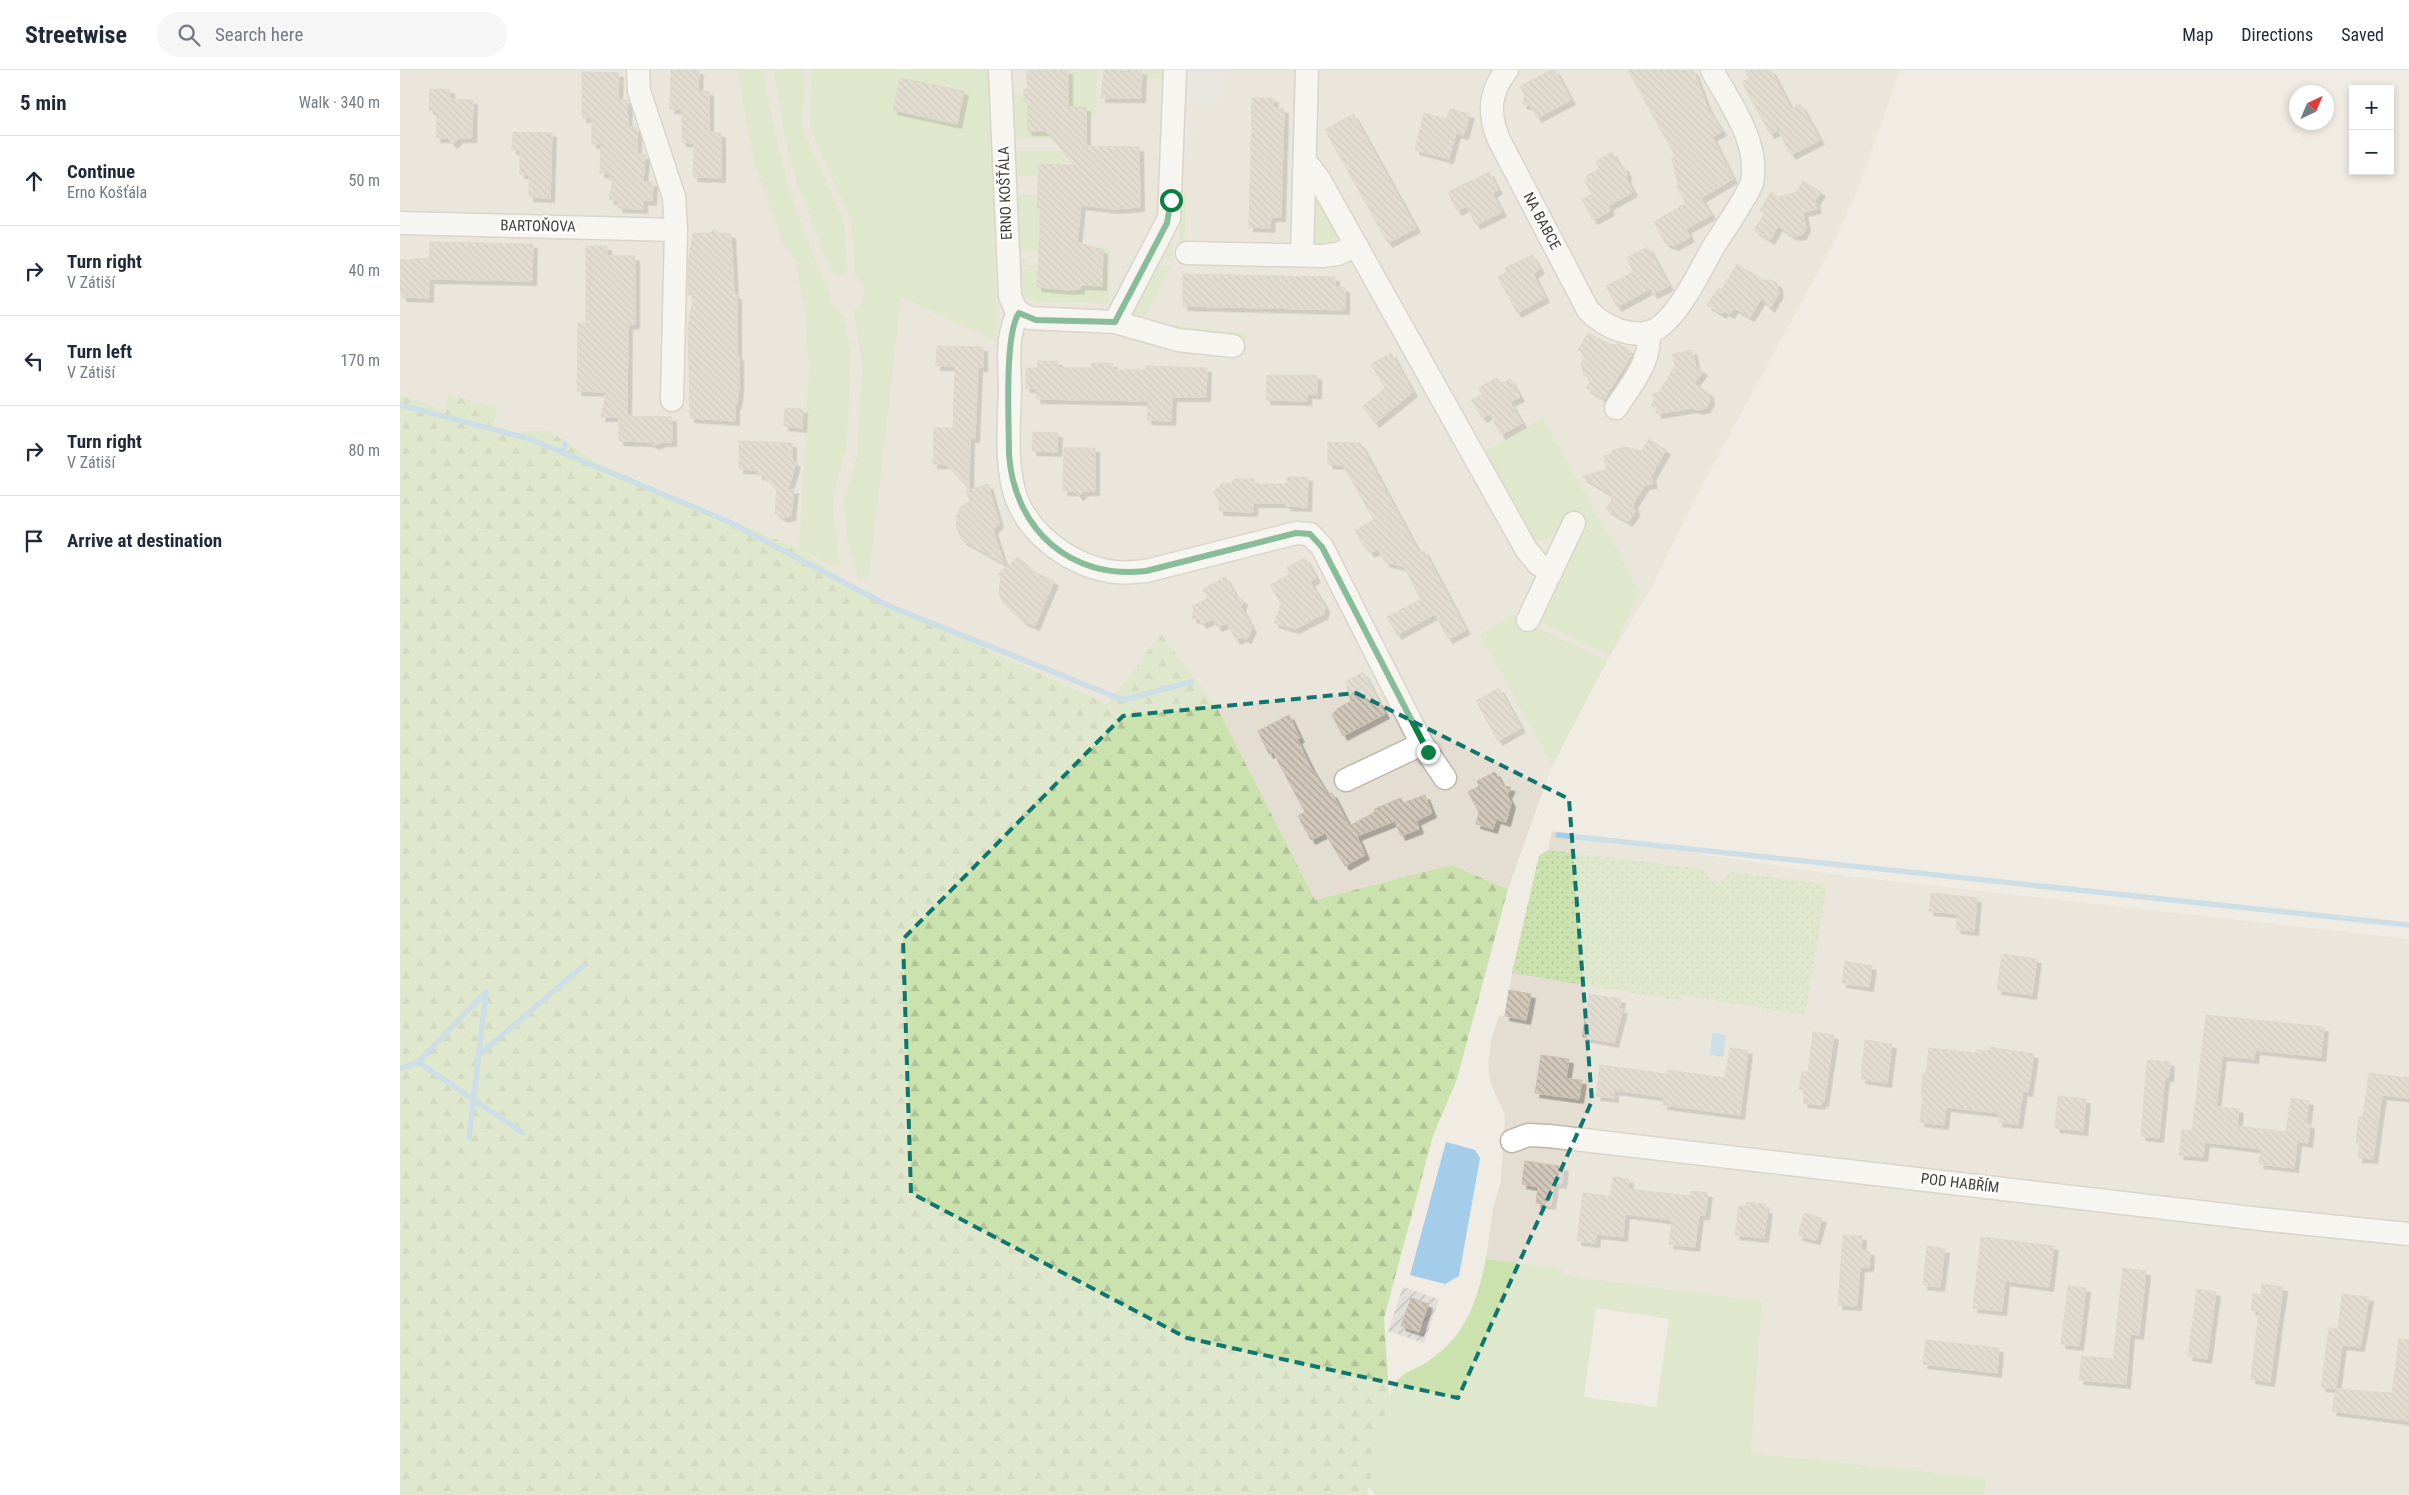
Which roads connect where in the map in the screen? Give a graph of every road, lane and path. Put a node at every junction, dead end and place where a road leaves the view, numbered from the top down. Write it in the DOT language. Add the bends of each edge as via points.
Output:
graph roads {
  1 [pos="638,70"];
  2 [pos="1000,70"];
  3 [pos="1175,70"];
  4 [pos="1307,70"];
  5 [pos="1508,70"];
  6 [pos="1712,70"];
  7 [pos="1304,166"];
  8 [pos="400,223"];
  9 [pos="676,230"];
  10 [pos="1357,246"];
  11 [pos="1187,253"];
  12 [pos="1302,255"];
  13 [pos="1019,313"];
  14 [pos="1115,322"];
  15 [pos="1648,332"];
  16 [pos="1233,346"];
  17 [pos="672,400"];
  18 [pos="1616,408"];
  19 [pos="1574,523"];
  20 [pos="1551,572"];
  21 [pos="1528,620"];
  22 [pos="1422,744"];
  23 [pos="1445,778"];
  24 [pos="1346,780"];
  25 [pos="1512,1141"];
  26 [pos="2409,1234"];
  1 -- 9 [label="street" via="639,91 674,197"];
  2 -- 13 [label="street, ERNO KOŠŤÁLA" via="1010,296"];
  3 -- 14 [label="street" via="1169,218"];
  4 -- 7 [label="street"];
  5 -- 15 [label="street, NA BABCE" via="1500,79 1492,99 1494,126 1588,310 1605,325 1638,333"];
  6 -- 15 [label="street" via="1747,137 1754,164 1752,183 1676,310"];
  7 -- 10 [label="street" via="1310,167 1319,179"];
  7 -- 12 [label="street"];
  8 -- 9 [label="street, BARTOŇOVA"];
  9 -- 17 [label="street"];
  10 -- 12 [label="street" via="1330,256"];
  10 -- 20 [label="street" via="1526,549 1538,564"];
  11 -- 12 [label="street"];
  13 -- 14 [label="street" via="1036,320"];
  13 -- 22 [label="street" via="1013,326 1011,349 1010,470 1018,502 1038,532 1049,543 1077,560 1109,572 1125,573 1146,571 1296,533 1310,534 1322,547"];
  14 -- 16 [label="street" via="1178,340"];
  15 -- 18 [label="street" via="1650,344 1646,358"];
  19 -- 20 [label="street"];
  20 -- 21 [label="street"];
  22 -- 23 [label="street"];
  22 -- 24 [label="street"];
  25 -- 26 [label="street, POD HABŘÍM" via="1528,1135 1549,1136"];
}
